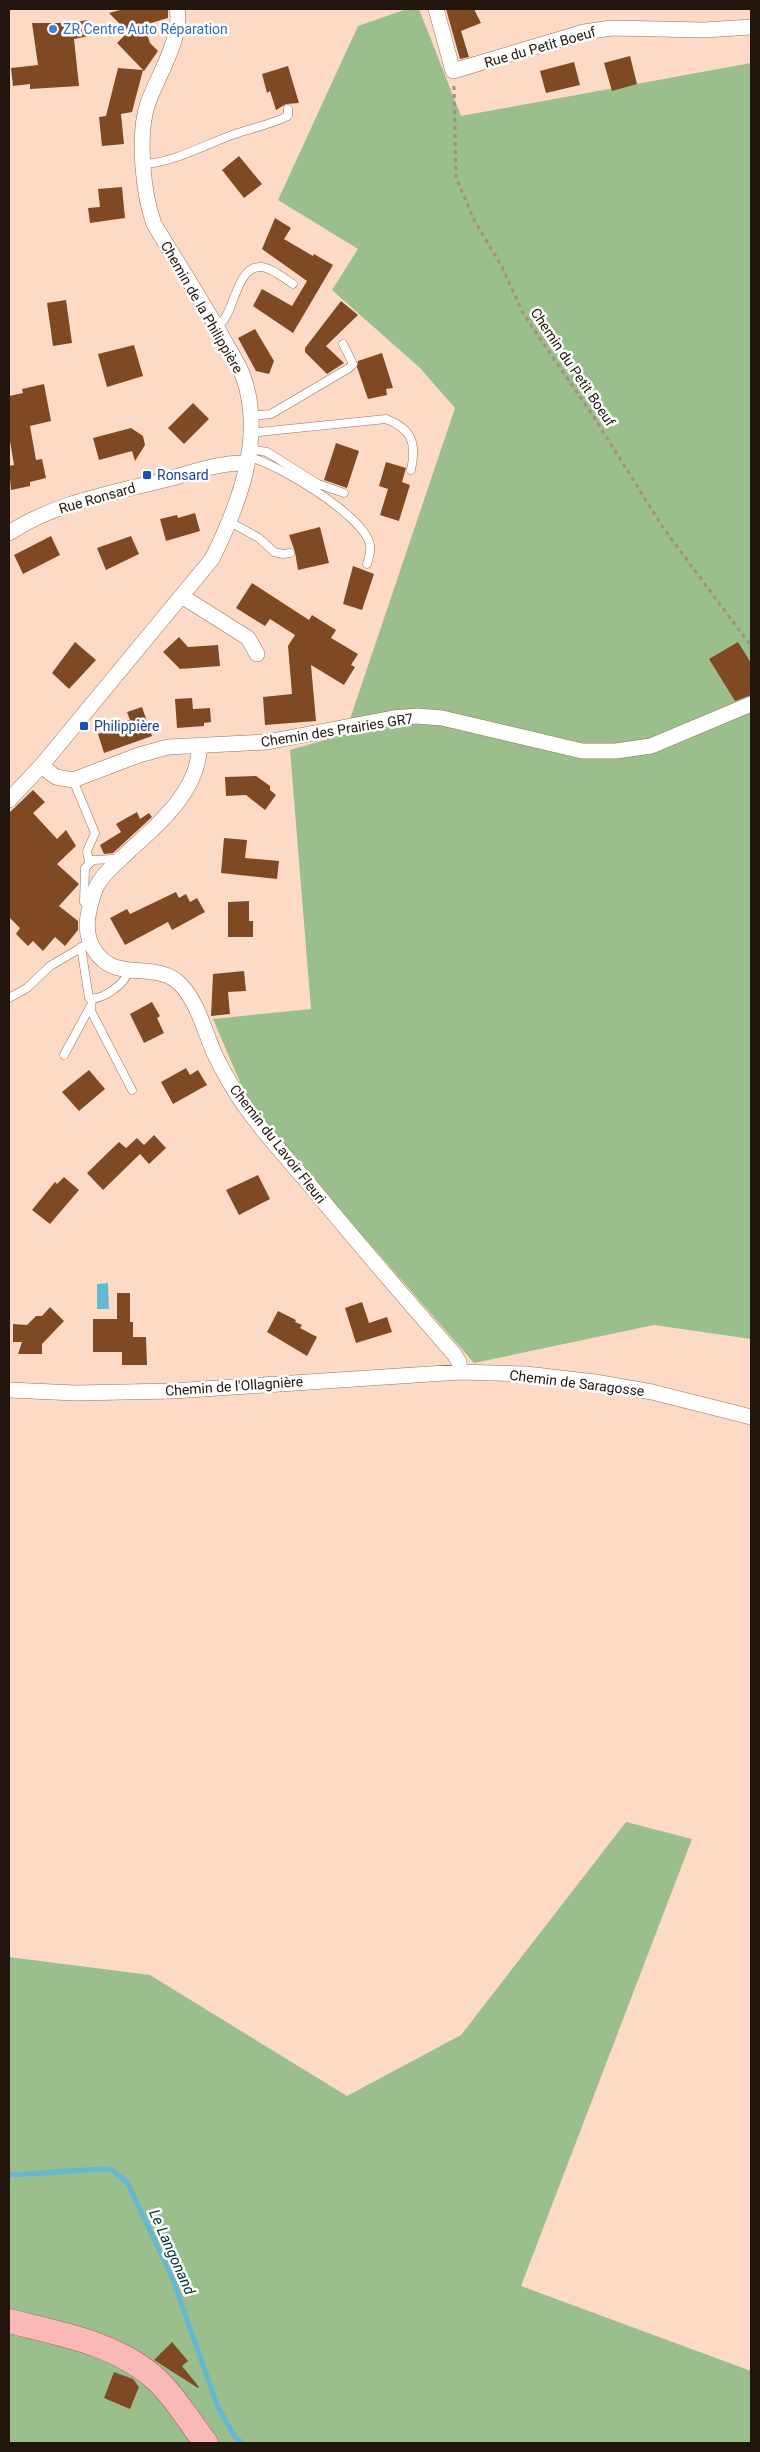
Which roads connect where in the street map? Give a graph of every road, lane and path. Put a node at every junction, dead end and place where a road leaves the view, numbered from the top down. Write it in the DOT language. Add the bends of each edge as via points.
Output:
graph roads {
  1 [pos="177,9"];
  2 [pos="436,9"];
  3 [pos="751,27"];
  4 [pos="454,71"];
  5 [pos="288,108"];
  6 [pos="144,164"];
  7 [pos="293,284"];
  8 [pos="216,327"];
  9 [pos="343,344"];
  10 [pos="250,416"];
  11 [pos="250,433"];
  12 [pos="248,456"];
  13 [pos="411,470"];
  14 [pos="344,493"];
  15 [pos="230,522"];
  16 [pos="9,532"];
  17 [pos="290,553"];
  18 [pos="366,564"];
  19 [pos="183,597"];
  20 [pos="751,646"];
  21 [pos="257,654"];
  22 [pos="751,704"];
  23 [pos="199,745"];
  24 [pos="41,766"];
  25 [pos="73,780"];
  26 [pos="9,800"];
  27 [pos="118,861"];
  28 [pos="89,862"];
  29 [pos="90,907"];
  30 [pos="85,945"];
  31 [pos="128,971"];
  32 [pos="9,998"];
  33 [pos="91,1003"];
  34 [pos="64,1055"];
  35 [pos="132,1090"];
  36 [pos="460,1372"];
  37 [pos="9,1390"];
  38 [pos="751,1417"];
  39 [pos="9,2321"];
  40 [pos="206,2443"];
  1 -- 6 [label="street, Chemin de la Philippière" via="177,28 144,120"];
  2 -- 4 [label="street"];
  3 -- 4 [label="street, Rue du Petit Boeuf" via="704,30 612,28 584,32"];
  4 -- 20 [label="path, Chemin du Petit Boeuf" via="456,177 474,220 501,265 524,315 664,529"];
  5 -- 6 [label="lane" via="288,116 277,122 236,133 169,160"];
  6 -- 8 [label="street, Chemin de la Philippière" via="148,206 154,224"];
  7 -- 8 [label="lane" via="262,267 250,270 223,321"];
  8 -- 10 [label="street, Chemin de la Philippière" via="243,376"];
  9 -- 10 [label="lane" via="353,360 350,368 271,414"];
  10 -- 11 [label="street, Chemin de la Philippière"];
  11 -- 12 [label="street, Chemin de la Philippière"];
  11 -- 13 [label="lane" via="386,419 410,435"];
  12 -- 14 [label="lane" via="267,452 318,484"];
  12 -- 15 [label="street, Chemin de la Philippière"];
  12 -- 16 [label="street, Rue Ronsard" via="70,504 35,517"];
  12 -- 18 [label="lane" via="266,462 344,509 370,544"];
  15 -- 17 [label="lane" via="254,534 274,552"];
  15 -- 19 [label="street, Chemin de la Philippière" via="212,559"];
  19 -- 21 [label="street" via="248,638"];
  19 -- 24 [label="street, Chemin de la Philippière"];
  22 -- 23 [label="street, Chemin des Prairies GR7" via="650,746 616,752 582,751 442,718 417,716 267,742"];
  23 -- 25 [label="street, Chemin des Prairies GR7" via="168,747 139,755"];
  23 -- 27 [label="street" via="197,766 181,797"];
  24 -- 25 [label="street" via="56,777"];
  24 -- 26 [label="street, Chemin de la Philippière"];
  25 -- 28 [label="lane" via="95,833 87,851"];
  27 -- 28 [label="lane"];
  27 -- 29 [label="street" via="100,881"];
  28 -- 29 [label="lane" via="84,875 84,902"];
  29 -- 30 [label="street"];
  30 -- 31 [label="street, Chemin du Lavoir Fleuri" via="113,967"];
  30 -- 32 [label="lane" via="50,966 27,988"];
  30 -- 33 [label="lane" via="87,994"];
  31 -- 33 [label="lane" via="122,984"];
  31 -- 36 [label="street, Chemin du Lavoir Fleuri" via="166,974 181,985 192,1001 216,1057 248,1111 454,1354"];
  33 -- 34 [label="lane"];
  33 -- 35 [label="lane"];
  36 -- 37 [label="street, Chemin de l'Ollagnière" via="174,1391 76,1393"];
  36 -- 38 [label="street, Chemin de Saragosse" via="526,1374 594,1382 652,1392"];
  39 -- 40 [label="main road" via="100,2346 131,2360 157,2380"];
}
